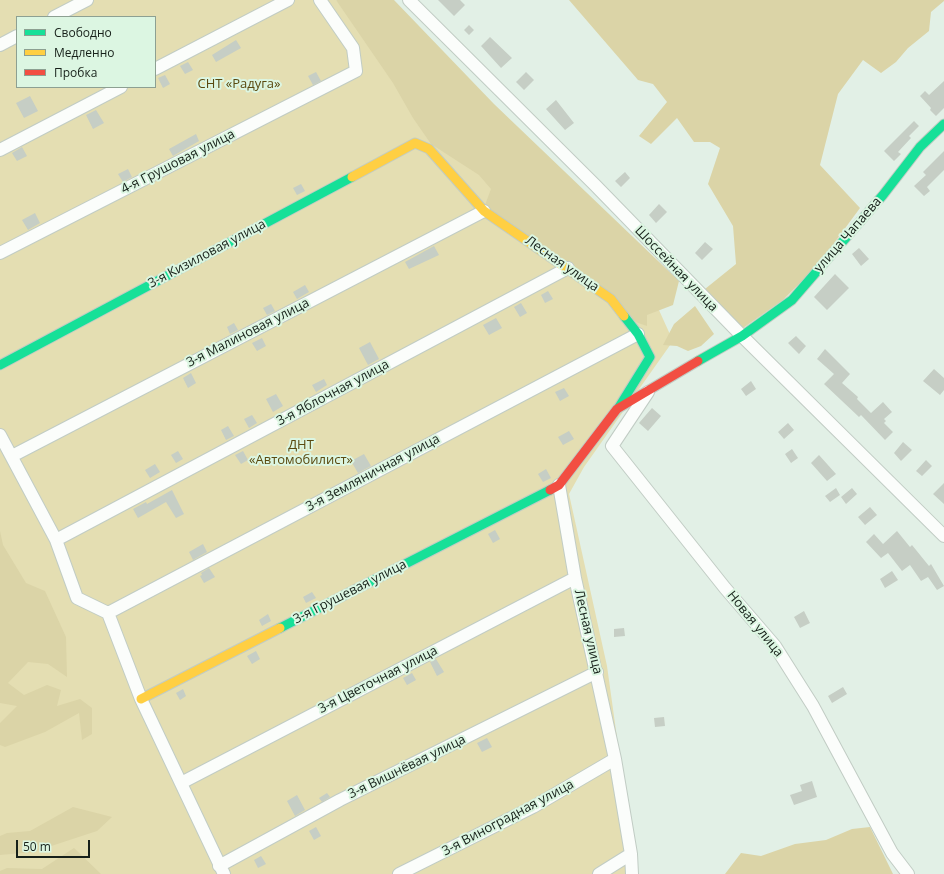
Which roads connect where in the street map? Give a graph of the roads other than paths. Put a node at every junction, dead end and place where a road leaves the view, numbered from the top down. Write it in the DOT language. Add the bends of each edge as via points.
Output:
graph roads {
  1 [pos="87,0"];
  2 [pos="288,0"];
  3 [pos="320,0"];
  4 [pos="409,0"];
  5 [pos="56,16"];
  6 [pos="16,37"];
  7 [pos="0,45"];
  8 [pos="156,68"];
  9 [pos="119,88"];
  10 [pos="944,124"];
  11 [pos="415,144"];
  12 [pos="0,150"];
  13 [pos="484,211"];
  14 [pos="0,253"];
  15 [pos="568,268"];
  16 [pos="638,334"];
  17 [pos="742,336"];
  18 [pos="0,365"];
  19 [pos="649,391"];
  20 [pos="617,409"];
  21 [pos="0,435"];
  22 [pos="12,456"];
  23 [pos="559,485"];
  24 [pos="942,528"];
  25 [pos="56,540"];
  26 [pos="575,578"];
  27 [pos="108,613"];
  28 [pos="597,672"];
  29 [pos="141,699"];
  30 [pos="615,759"];
  31 [pos="181,783"];
  32 [pos="631,854"];
  33 [pos="222,870"];
  34 [pos="399,874"];
  35 [pos="599,874"];
  36 [pos="632,874"];
  37 [pos="908,874"];
  1 -- 5 [label="street"];
  2 -- 8 [label="street"];
  3 -- 14 [label="street, 4-я Грушовая улица" via="353,48 356,71"];
  4 -- 17 [label="street, Шоссейная улица"];
  6 -- 7 [label="street"];
  9 -- 12 [label="street"];
  10 -- 17 [label="street, улица Чапаева" via="920,147 792,300"];
  11 -- 13 [label="street, Лесная улица" via="429,148"];
  11 -- 18 [label="street, 3-я Кизиловая улица"];
  13 -- 15 [label="street, Лесная улица"];
  13 -- 22 [label="street, 3-я Малиновая улица"];
  15 -- 16 [label="street, Лесная улица" via="611,299"];
  15 -- 25 [label="street, 3-я Яблочная улица"];
  16 -- 20 [label="street, Лесная улица" via="650,357"];
  16 -- 27 [label="street, 3-я Земляничная улица"];
  17 -- 19 [label="street, Лесная улица"];
  17 -- 24 [label="street, Шоссейная улица"];
  19 -- 20 [label="street, Лесная улица"];
  19 -- 37 [label="street, Новая улица" via="612,446 775,646 813,706 892,853"];
  20 -- 23 [label="street, Лесная улица"];
  21 -- 22 [label="street"];
  22 -- 25 [label="street"];
  23 -- 26 [label="street, Лесная улица"];
  23 -- 29 [label="street, 3-я Грушевая улица"];
  25 -- 27 [label="street" via="77,598"];
  26 -- 28 [label="street, Лесная улица"];
  26 -- 31 [label="street, 3-я Цветочная улица"];
  27 -- 29 [label="street"];
  28 -- 30 [label="street, Лесная улица"];
  28 -- 33 [label="street, 3-я Вишнёвая улица" via="340,800"];
  29 -- 31 [label="street"];
  30 -- 32 [label="street, Лесная улица"];
  30 -- 34 [label="street, 3-я Виноградная улица" via="533,807"];
  31 -- 33 [label="street"];
  32 -- 35 [label="street"];
  32 -- 36 [label="street, Лесная улица"];
}
